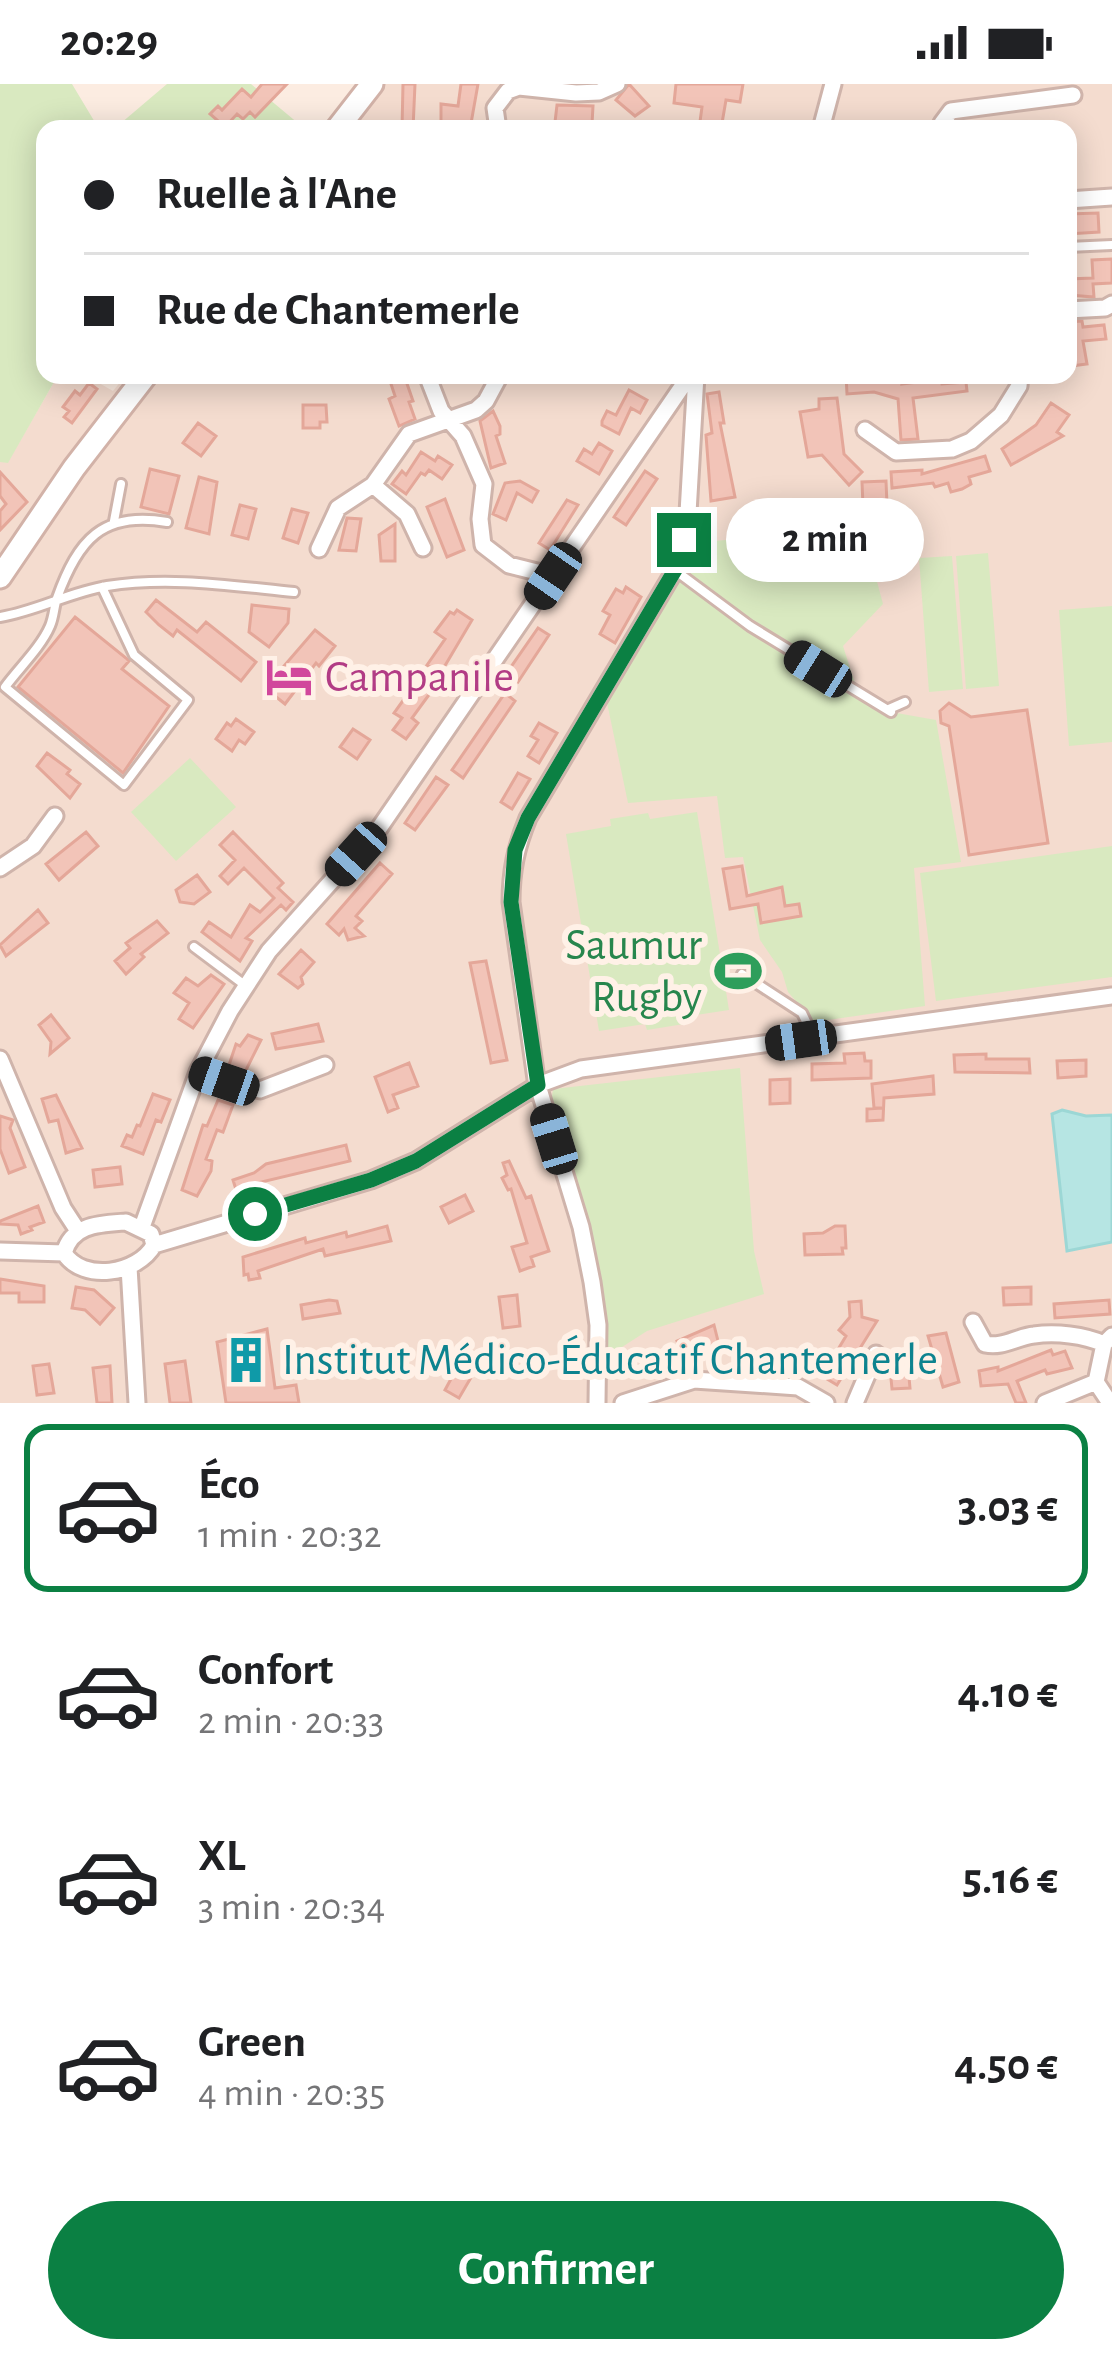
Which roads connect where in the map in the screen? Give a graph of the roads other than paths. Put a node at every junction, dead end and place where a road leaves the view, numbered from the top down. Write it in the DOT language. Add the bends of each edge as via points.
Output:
graph roads {
  1 [pos="372,84"];
  2 [pos="617,84"];
  3 [pos="833,84"];
  4 [pos="508,87"];
  5 [pos="1073,95"];
  6 [pos="344,120"];
  7 [pos="496,120"];
  8 [pos="823,120"];
  9 [pos="943,120"];
  10 [pos="1112,197"];
  11 [pos="1077,199"];
  12 [pos="1112,245"];
  13 [pos="1077,247"];
  14 [pos="1112,304"];
  15 [pos="1077,310"];
  16 [pos="139,384"];
  17 [pos="431,384"];
  18 [pos="495,384"];
  19 [pos="685,384"];
  20 [pos="693,384"];
  21 [pos="1019,384"];
  22 [pos="675,395"];
  23 [pos="693,415"];
  24 [pos="659,419"];
  25 [pos="452,420"];
  26 [pos="865,430"];
  27 [pos="691,434"];
  28 [pos="74,468"];
  29 [pos="121,484"];
  30 [pos="373,485"];
  31 [pos="114,520"];
  32 [pos="167,522"];
  33 [pos="423,548"];
  34 [pos="319,549"];
  35 [pos="0,551"];
  36 [pos="675,570"];
  37 [pos="553,576"];
  38 [pos="0,577"];
  39 [pos="102,586"];
  40 [pos="294,592"];
  41 [pos="56,601"];
  42 [pos="0,617"];
  43 [pos="904,702"];
  44 [pos="55,816"];
  45 [pos="0,868"];
  46 [pos="194,947"];
  47 [pos="742,974"];
  48 [pos="246,986"];
  49 [pos="1112,996"];
  50 [pos="813,1038"];
  51 [pos="0,1059"];
  52 [pos="326,1065"];
  53 [pos="199,1072"];
  54 [pos="538,1085"];
  55 [pos="7,1089"];
  56 [pos="142,1227"];
  57 [pos="77,1231"];
  58 [pos="154,1245"];
  59 [pos="0,1251"];
  60 [pos="64,1252"];
  61 [pos="129,1267"];
  62 [pos="973,1322"];
  63 [pos="1108,1340"];
  64 [pos="876,1354"];
  65 [pos="1096,1382"];
  66 [pos="761,1384"];
  67 [pos="137,1403"];
  68 [pos="598,1403"];
  69 [pos="623,1403"];
  70 [pos="767,1403"];
  71 [pos="826,1403"];
  72 [pos="855,1403"];
  73 [pos="1045,1403"];
  74 [pos="1110,1403"];
  1 -- 6 [label="main road"];
  2 -- 4 [label="street" via="576,93"];
  3 -- 8 [label="street"];
  4 -- 7 [label="street"];
  5 -- 9 [label="street" via="951,111"];
  10 -- 11 [label="street"];
  12 -- 13 [label="lane"];
  14 -- 15 [label="street"];
  16 -- 28 [label="main road"];
  17 -- 25 [label="street"];
  18 -- 25 [label="street" via="476,410"];
  19 -- 22 [label="street"];
  20 -- 23 [label="street"];
  21 -- 26 [label="street" via="1000,415 952,449 896,452"];
  22 -- 23 [label="street"];
  22 -- 24 [label="street"];
  22 -- 27 [label="street"];
  23 -- 27 [label="street"];
  24 -- 27 [label="street" via="681,416"];
  24 -- 37 [label="street"];
  25 -- 30 [label="street" via="410,434"];
  25 -- 37 [label="street" via="484,484 483,545 509,565"];
  27 -- 36 [label="street" via="688,513"];
  28 -- 35 [label="main road"];
  28 -- 38 [label="main road"];
  29 -- 31 [label="lane"];
  30 -- 33 [label="street" via="407,514"];
  30 -- 34 [label="street" via="338,508"];
  31 -- 32 [label="lane"];
  31 -- 41 [label="lane" via="82,549"];
  36 -- 43 [label="lane" via="749,626 890,711"];
  36 -- 54 [label="street" via="515,850 511,902"];
  37 -- 48 [label="street" via="380,827"];
  39 -- 40 [label="lane" via="179,581"];
  39 -- 41 [label="lane"];
  39 -- 41 [label="lane" via="134,655 188,700 124,785 5,687 50,627"];
  41 -- 42 [label="lane"];
  44 -- 45 [label="street" via="33,846"];
  46 -- 48 [label="lane"];
  47 -- 50 [label="lane" via="802,1012"];
  48 -- 53 [label="street"];
  49 -- 50 [label="street"];
  50 -- 54 [label="street" via="581,1069"];
  51 -- 55 [label="street"];
  52 -- 53 [label="street" via="260,1090"];
  53 -- 56 [label="street"];
  54 -- 58 [label="street" via="371,1180"];
  54 -- 68 [label="street" via="592,1282"];
  55 -- 57 [label="street"];
  56 -- 57 [label="street" via="107,1223"];
  56 -- 58 [label="street"];
  57 -- 60 [label="street"];
  58 -- 61 [label="street"];
  59 -- 60 [label="street"];
  60 -- 61 [label="street" via="80,1268"];
  61 -- 67 [label="street"];
  62 -- 63 [label="street" via="993,1347 1034,1334"];
  63 -- 65 [label="street"];
  64 -- 72 [label="street"];
  65 -- 73 [label="street"];
  65 -- 74 [label="street"];
  66 -- 69 [label="street" via="694,1380"];
  66 -- 70 [label="street"];
  66 -- 71 [label="street" via="798,1387"];
}
